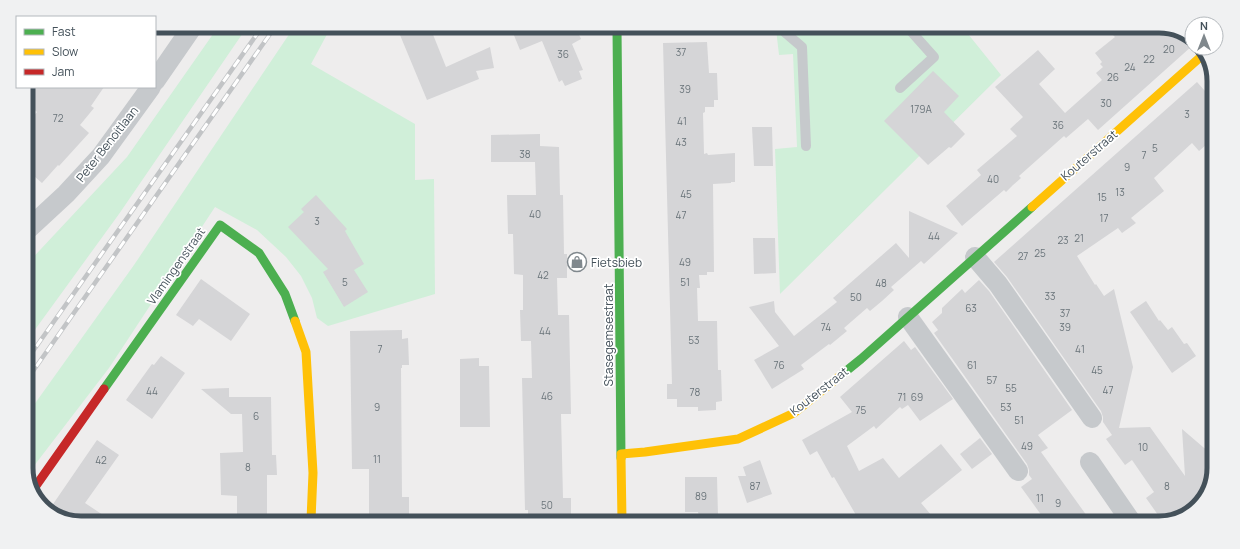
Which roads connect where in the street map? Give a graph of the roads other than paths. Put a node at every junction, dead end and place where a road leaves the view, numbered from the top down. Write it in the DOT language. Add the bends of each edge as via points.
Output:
graph roads {
  1 [pos="188,33"];
  2 [pos="617,33"];
  3 [pos="786,33"];
  4 [pos="913,33"];
  5 [pos="1201,57"];
  6 [pos="156,80"];
  7 [pos="150,88"];
  8 [pos="900,88"];
  9 [pos="806,146"];
  10 [pos="33,225"];
  11 [pos="975,257"];
  12 [pos="908,316"];
  13 [pos="1092,418"];
  14 [pos="621,454"];
  15 [pos="1090,462"];
  16 [pos="1018,471"];
  17 [pos="37,485"];
  18 [pos="311,516"];
  19 [pos="622,516"];
  20 [pos="1127,516"];
  1 -- 6 [label="street"];
  2 -- 14 [label="street, Stasegemsestraat"];
  3 -- 9 [label="lane" via="802,47"];
  4 -- 8 [label="lane" via="934,57"];
  5 -- 11 [label="street, Kouterstraat"];
  7 -- 10 [label="street, Peter Benoitlaan" via="101,156"];
  11 -- 12 [label="street, Kouterstraat"];
  11 -- 13 [label="street" via="998,284"];
  12 -- 14 [label="street, Kouterstraat" via="861,359 794,413 738,439"];
  12 -- 16 [label="street"];
  14 -- 19 [label="street, Stasegemsestraat"];
  15 -- 20 [label="street"];
  17 -- 18 [label="street, Vlamingenstraat" via="220,225 259,253 285,294 306,352 313,473"];
}
